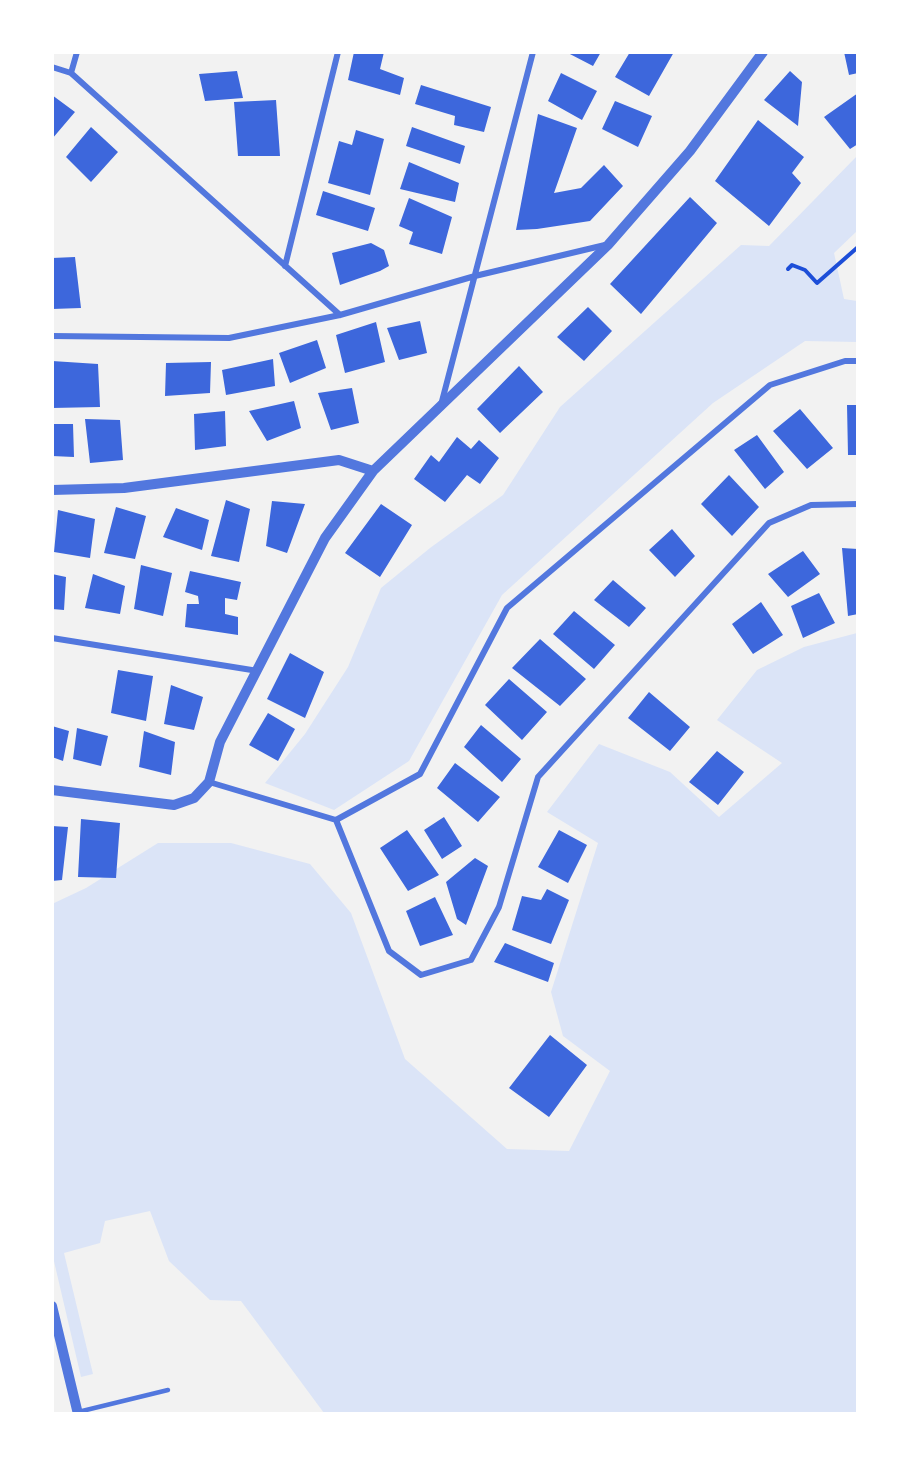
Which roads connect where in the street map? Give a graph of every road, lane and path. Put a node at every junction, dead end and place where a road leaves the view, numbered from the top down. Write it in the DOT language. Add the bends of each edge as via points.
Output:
graph roads {
  1 [pos="76,52"];
  2 [pos="338,52"];
  3 [pos="533,52"];
  4 [pos="763,52"];
  5 [pos="52,67"];
  6 [pos="71,73"];
  7 [pos="608,245"];
  8 [pos="858,247"];
  9 [pos="285,266"];
  10 [pos="788,269"];
  11 [pos="475,276"];
  12 [pos="340,315"];
  13 [pos="52,336"];
  14 [pos="858,361"];
  15 [pos="440,408"];
  16 [pos="373,471"];
  17 [pos="52,490"];
  18 [pos="858,504"];
  19 [pos="52,638"];
  20 [pos="258,671"];
  21 [pos="209,782"];
  22 [pos="52,790"];
  23 [pos="336,820"];
  24 [pos="52,1306"];
  25 [pos="168,1390"];
  26 [pos="78,1413"];
  1 -- 6 [label="street"];
  2 -- 9 [label="street"];
  3 -- 11 [label="street"];
  4 -- 7 [label="street" via="690,151"];
  5 -- 6 [label="street"];
  6 -- 9 [label="street"];
  7 -- 11 [label="street"];
  7 -- 15 [label="street"];
  8 -- 10 [label="path" via="817,283 805,270 792,265"];
  9 -- 12 [label="street"];
  11 -- 12 [label="street"];
  11 -- 15 [label="street"];
  12 -- 13 [label="street" via="229,338"];
  14 -- 23 [label="street" via="845,361 770,386 507,608 420,774"];
  15 -- 16 [label="street"];
  16 -- 17 [label="street" via="339,460 124,488"];
  16 -- 20 [label="street" via="325,538"];
  18 -- 23 [label="street" via="811,504 769,523 538,777 499,907 471,960 421,975 389,951"];
  19 -- 20 [label="street"];
  20 -- 21 [label="street" via="220,742"];
  21 -- 22 [label="street" via="194,798 174,805"];
  21 -- 23 [label="street"];
  24 -- 26 [label="street"];
  25 -- 26 [label="lane"];
}
